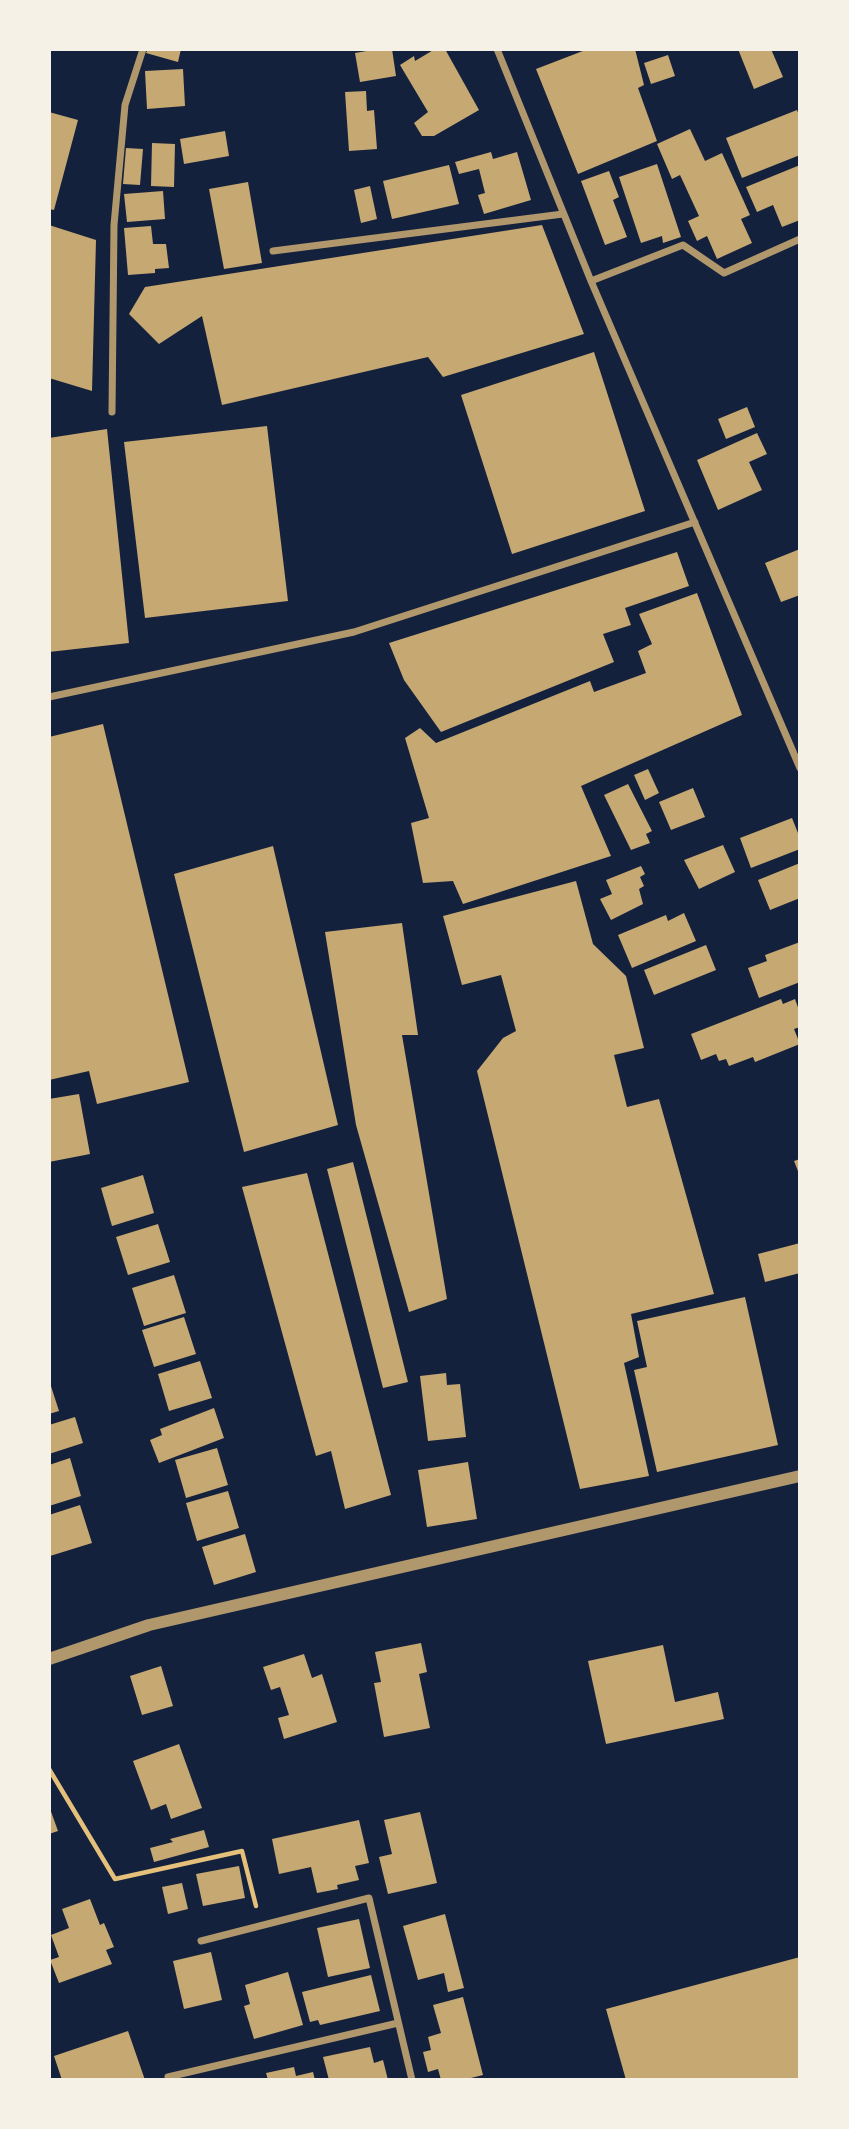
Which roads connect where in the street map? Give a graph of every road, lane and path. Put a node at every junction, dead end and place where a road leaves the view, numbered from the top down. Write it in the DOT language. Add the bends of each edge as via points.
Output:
graph roads {
  1 [pos="144,49"];
  2 [pos="497,49"];
  3 [pos="563,214"];
  4 [pos="800,239"];
  5 [pos="273,251"];
  6 [pos="591,281"];
  7 [pos="112,412"];
  8 [pos="695,522"];
  9 [pos="49,697"];
  10 [pos="799,765"];
  11 [pos="800,1476"];
  12 [pos="49,1658"];
  13 [pos="49,1769"];
  14 [pos="261,1925"];
  15 [pos="201,1941"];
  16 [pos="398,2023"];
  17 [pos="168,2077"];
  18 [pos="412,2080"];
  1 -- 7 [label="street" via="125,105 116,212"];
  2 -- 3 [label="street"];
  3 -- 5 [label="street"];
  3 -- 6 [label="street"];
  4 -- 6 [label="street" via="724,273 683,245"];
  6 -- 8 [label="street"];
  8 -- 9 [label="street" via="355,632"];
  8 -- 10 [label="street"];
  11 -- 12 [label="street" via="149,1625"];
  13 -- 14 [label="path" via="116,1879 243,1851"];
  14 -- 15 [label="street"];
  14 -- 16 [label="street" via="369,1898"];
  16 -- 17 [label="street"];
  16 -- 18 [label="street"];
}
